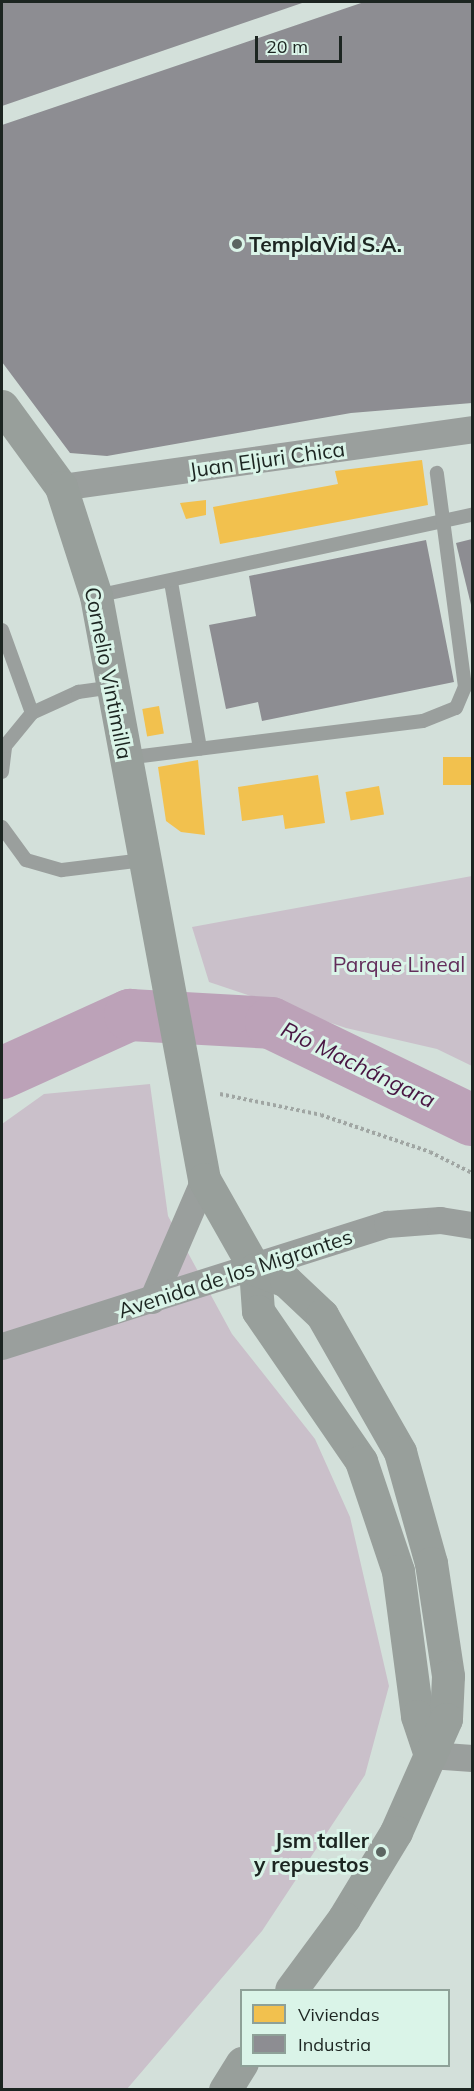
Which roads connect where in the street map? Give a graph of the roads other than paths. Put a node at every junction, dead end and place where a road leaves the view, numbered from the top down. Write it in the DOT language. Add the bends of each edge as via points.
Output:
graph roads {
  1 [pos="2,406"];
  2 [pos="472,429"];
  3 [pos="437,474"];
  4 [pos="61,487"];
  5 [pos="472,515"];
  6 [pos="444,521"];
  7 [pos="171,582"];
  8 [pos="96,596"];
  9 [pos="2,630"];
  10 [pos="6,657"];
  11 [pos="113,687"];
  12 [pos="32,713"];
  13 [pos="200,749"];
  14 [pos="126,758"];
  15 [pos="2,772"];
  16 [pos="2,827"];
  17 [pos="143,860"];
  18 [pos="202,1164"];
  19 [pos="472,1225"];
  20 [pos="255,1269"];
  21 [pos="152,1300"];
  22 [pos="2,1346"];
  23 [pos="430,1755"];
  24 [pos="472,1758"];
  25 [pos="292,1989"];
  26 [pos="240,2066"];
  27 [pos="225,2090"];
  1 -- 4 [label="main road, Cornelio Vintimilla"];
  2 -- 4 [label="street, Juan Eljuri Chica"];
  3 -- 6 [label="lane"];
  4 -- 8 [label="main road, Cornelio Vintimilla"];
  5 -- 6 [label="lane"];
  6 -- 7 [label="lane"];
  6 -- 13 [label="lane" via="465,687 456,708 423,721"];
  7 -- 8 [label="lane"];
  7 -- 13 [label="lane"];
  8 -- 11 [label="main road, Cornelio Vintimilla"];
  9 -- 10 [label="lane"];
  10 -- 12 [label="lane"];
  11 -- 12 [label="lane" via="78,692"];
  11 -- 14 [label="main road, Cornelio Vintimilla"];
  12 -- 15 [label="lane" via="5,746"];
  13 -- 14 [label="lane"];
  14 -- 17 [label="main road, Cornelio Vintimilla"];
  16 -- 17 [label="lane" via="26,860 62,870"];
  17 -- 18 [label="main road, Cornelio Vintimilla"];
  18 -- 20 [label="main road, Cornelio Vintimilla"];
  18 -- 21 [label="street"];
  19 -- 20 [label="street, Avenida de los Migrantes" via="440,1220 387,1224"];
  20 -- 21 [label="street, Avenida de los Migrantes"];
  20 -- 23 [label="main road" via="258,1311 361,1461 398,1571 417,1716"];
  20 -- 23 [label="main road" via="286,1281 322,1316 400,1452 431,1563 448,1676 446,1719"];
  21 -- 22 [label="street, Avenida de los Migrantes"];
  23 -- 24 [label="street"];
  23 -- 25 [label="main road" via="396,1832 344,1918"];
  26 -- 27 [label="main road"];
}
